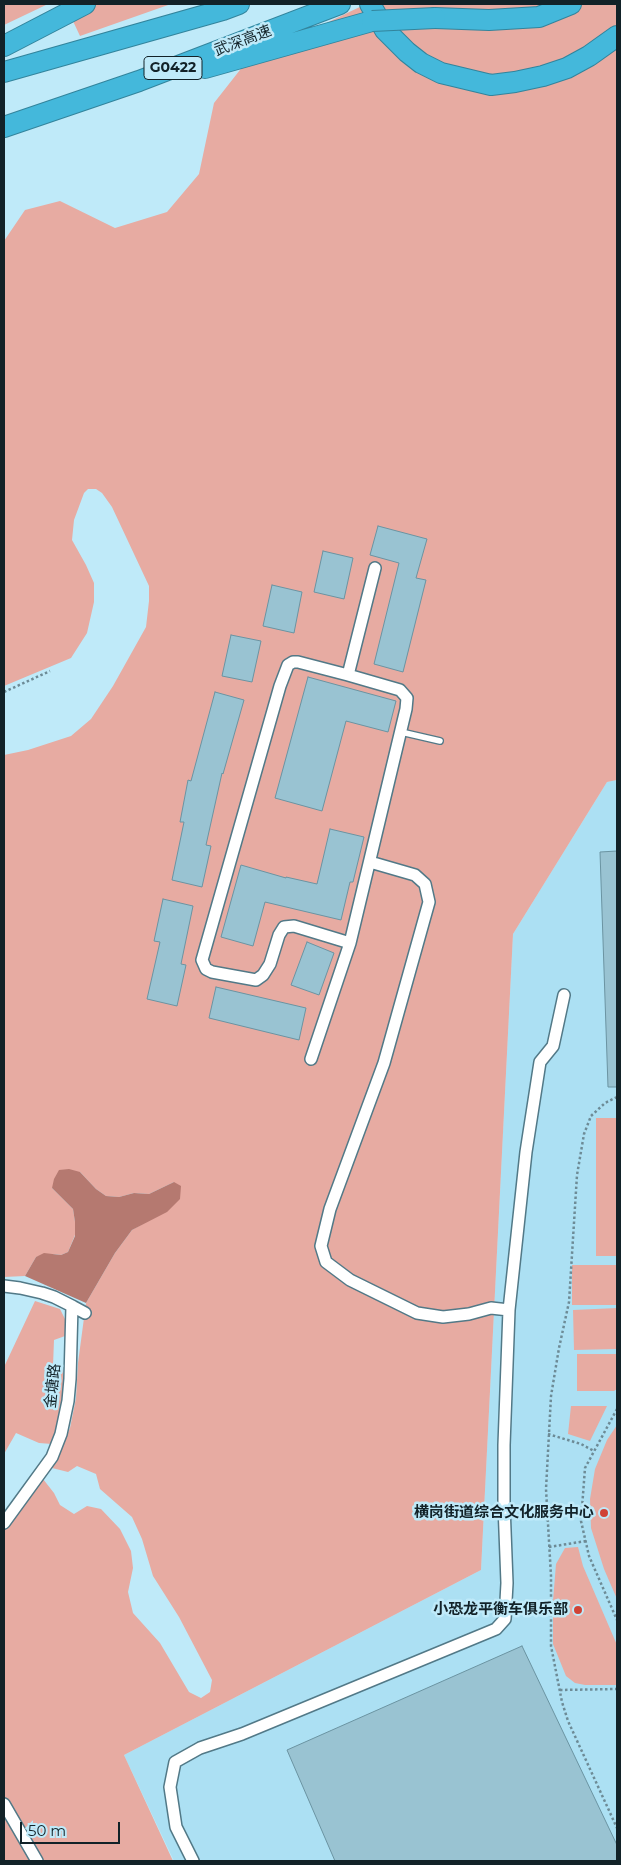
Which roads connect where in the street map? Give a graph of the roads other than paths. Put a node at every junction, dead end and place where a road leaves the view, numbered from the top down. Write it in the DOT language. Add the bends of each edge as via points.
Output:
graph roads {
  1 [pos="85,4"];
  2 [pos="239,4"];
  3 [pos="340,4"];
  4 [pos="571,4"];
  5 [pos="371,13"];
  6 [pos="617,36"];
  7 [pos="4,46"];
  8 [pos="4,72"];
  9 [pos="139,81"];
  10 [pos="4,127"];
  11 [pos="375,568"];
  12 [pos="348,675"];
  13 [pos="401,732"];
  14 [pos="440,741"];
  15 [pos="370,862"];
  16 [pos="350,943"];
  17 [pos="564,995"];
  18 [pos="311,1059"];
  19 [pos="4,1286"];
  20 [pos="72,1306"];
  21 [pos="510,1310"];
  22 [pos="85,1313"];
  23 [pos="4,1523"];
  24 [pos="4,1804"];
  25 [pos="38,1861"];
  26 [pos="193,1861"];
  1 -- 7 [label="highway"];
  2 -- 8 [label="highway"];
  3 -- 9 [label="highway, 武深高速 / G0422"];
  4 -- 5 [label="highway, bridge" via="539,17 489,20"];
  5 -- 6 [label="highway" via="407,52 421,62 441,73 491,84 516,82 567,68"];
  5 -- 9 [label="highway" via="202,68"];
  9 -- 10 [label="highway, 武深高速 / G0422"];
  11 -- 12 [label="street"];
  12 -- 13 [label="street" via="400,690 407,698"];
  12 -- 16 [label="street" via="298,662 288,665 202,960 206,969 212,972 256,980 270,964 284,928 294,926"];
  13 -- 14 [label="lane"];
  13 -- 15 [label="street"];
  15 -- 16 [label="street"];
  15 -- 21 [label="street" via="415,875 425,884 429,902 384,1063 330,1209 321,1246 326,1262 350,1280 417,1313 443,1318 490,1308"];
  16 -- 18 [label="street"];
  17 -- 21 [label="street" via="552,1046 540,1062 526,1152"];
  19 -- 20 [label="street" via="42,1293"];
  20 -- 22 [label="street"];
  20 -- 23 [label="street, 金塘路" via="70,1379 58,1442 48,1464"];
  21 -- 26 [label="street" via="504,1445 505,1618 496,1628 242,1734 200,1748 175,1762 170,1787 176,1827"];
  24 -- 25 [label="street"];
}
